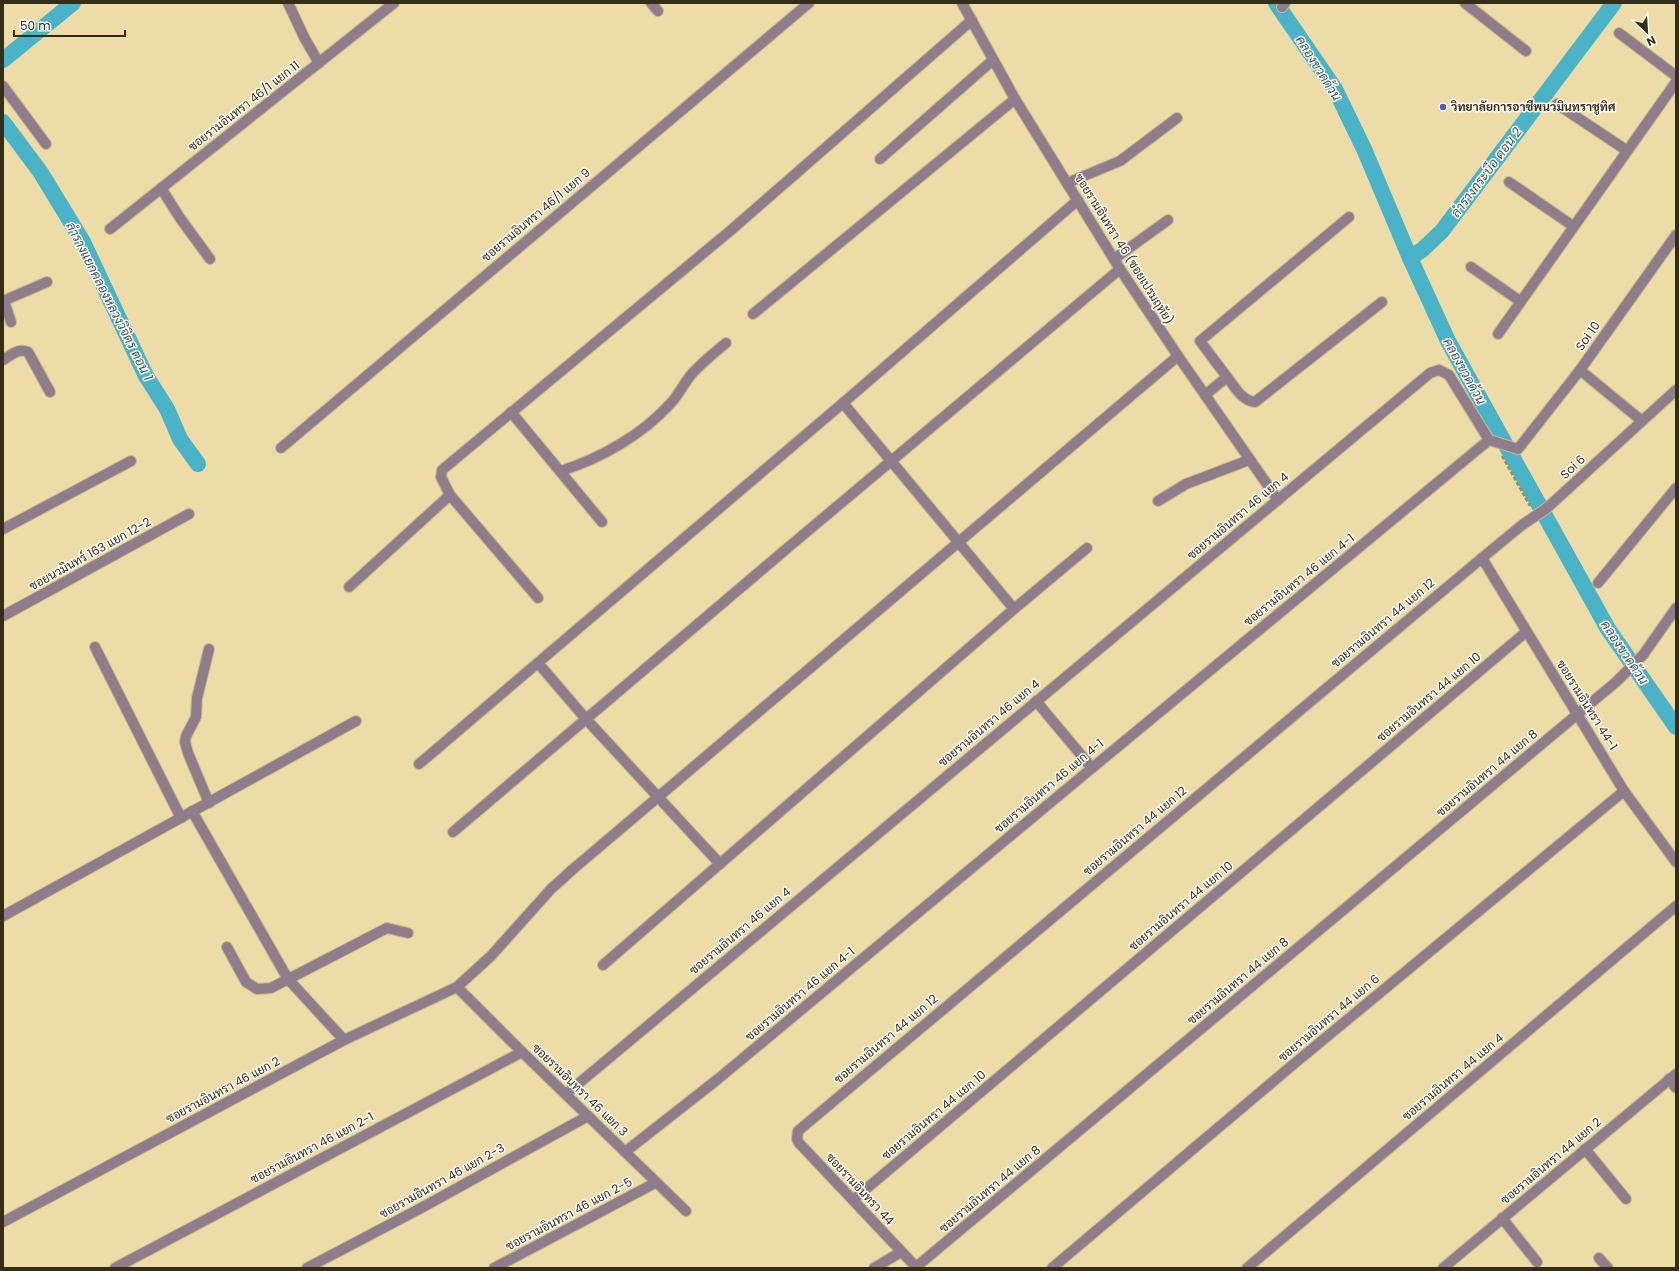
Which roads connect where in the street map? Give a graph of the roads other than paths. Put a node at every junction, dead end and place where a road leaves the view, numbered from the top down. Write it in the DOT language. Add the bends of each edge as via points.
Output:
graph roads {
  1 [pos="288,3"];
  2 [pos="394,3"];
  3 [pos="651,3"];
  4 [pos="809,3"];
  5 [pos="962,3"];
  6 [pos="1465,3"];
  7 [pos="658,11"];
  8 [pos="972,20"];
  9 [pos="1619,33"];
  10 [pos="1526,51"];
  11 [pos="993,60"];
  12 [pos="319,63"];
  13 [pos="1676,76"];
  14 [pos="1676,82"];
  15 [pos="3,86"];
  16 [pos="1015,99"];
  17 [pos="1557,104"];
  18 [pos="1177,118"];
  19 [pos="46,144"];
  20 [pos="1626,150"];
  21 [pos="880,159"];
  22 [pos="1510,182"];
  23 [pos="1067,183"];
  24 [pos="161,188"];
  25 [pos="1078,200"];
  26 [pos="1349,216"];
  27 [pos="1168,220"];
  28 [pos="1573,226"];
  29 [pos="110,229"];
  30 [pos="1676,235"];
  31 [pos="210,259"];
  32 [pos="1114,259"];
  33 [pos="1471,267"];
  34 [pos="1120,269"];
  35 [pos="46,282"];
  36 [pos="3,301"];
  37 [pos="1520,301"];
  38 [pos="1382,302"];
  39 [pos="753,314"];
  40 [pos="11,322"];
  41 [pos="1498,334"];
  42 [pos="726,343"];
  43 [pos="1178,356"];
  44 [pos="3,360"];
  45 [pos="1580,370"];
  46 [pos="1227,377"];
  47 [pos="1676,390"];
  48 [pos="50,392"];
  49 [pos="1205,395"];
  50 [pos="843,403"];
  51 [pos="510,412"];
  52 [pos="1642,421"];
  53 [pos="1492,441"];
  54 [pos="281,448"];
  55 [pos="131,460"];
  56 [pos="1249,460"];
  57 [pos="891,461"];
  58 [pos="561,471"];
  59 [pos="1676,488"];
  60 [pos="450,495"];
  61 [pos="1278,500"];
  62 [pos="1158,501"];
  63 [pos="189,514"];
  64 [pos="602,522"];
  65 [pos="3,529"];
  66 [pos="958,542"];
  67 [pos="1087,548"];
  68 [pos="1482,558"];
  69 [pos="1598,583"];
  70 [pos="350,587"];
  71 [pos="538,598"];
  72 [pos="1676,608"];
  73 [pos="1014,609"];
  74 [pos="3,616"];
  75 [pos="1526,632"];
  76 [pos="95,647"];
  77 [pos="209,649"];
  78 [pos="538,663"];
  79 [pos="1036,701"];
  80 [pos="1577,714"];
  81 [pos="586,719"];
  82 [pos="356,721"];
  83 [pos="419,764"];
  84 [pos="1092,768"];
  85 [pos="1624,791"];
  86 [pos="658,797"];
  87 [pos="209,803"];
  88 [pos="192,811"];
  89 [pos="181,818"];
  90 [pos="453,832"];
  91 [pos="1676,862"];
  92 [pos="720,864"];
  93 [pos="1676,906"];
  94 [pos="3,916"];
  95 [pos="408,933"];
  96 [pos="226,947"];
  97 [pos="603,964"];
  98 [pos="288,979"];
  99 [pos="457,987"];
  100 [pos="344,1040"];
  101 [pos="522,1052"];
  102 [pos="1672,1076"];
  103 [pos="1676,1088"];
  104 [pos="566,1094"];
  105 [pos="588,1116"];
  106 [pos="804,1125"];
  107 [pos="1585,1149"];
  108 [pos="625,1152"];
  109 [pos="656,1183"];
  110 [pos="1626,1199"];
  111 [pos="853,1200"];
  112 [pos="686,1211"];
  113 [pos="1502,1218"];
  114 [pos="3,1222"];
  115 [pos="901,1252"];
  116 [pos="1600,1258"];
  117 [pos="1537,1262"];
  118 [pos="115,1268"];
  119 [pos="307,1268"];
  120 [pos="494,1268"];
  121 [pos="874,1268"];
  122 [pos="916,1268"];
  123 [pos="1052,1268"];
  124 [pos="1247,1268"];
  125 [pos="1443,1268"];
  126 [pos="1608,1268"];
  1 -- 12 [label="street"];
  2 -- 12 [label="street, ซอยรามอินทรา 46/1 แยก 11"];
  3 -- 7 [label="street"];
  4 -- 54 [label="street, ซอยรามอินทรา 46/1 แยก 9"];
  5 -- 8 [label="street, ซอยรามอินทรา 46 (ซอยเปรมฤทัย)"];
  6 -- 10 [label="street"];
  8 -- 11 [label="street, ซอยรามอินทรา 46 (ซอยเปรมฤทัย)"];
  8 -- 51 [label="street" via="730,231"];
  9 -- 13 [label="street"];
  11 -- 16 [label="street, ซอยรามอินทรา 46 (ซอยเปรมฤทัย)"];
  11 -- 21 [label="street"];
  12 -- 24 [label="street, ซอยรามอินทรา 46/1 แยก 11"];
  14 -- 20 [label="street"];
  15 -- 19 [label="street"];
  16 -- 23 [label="street, ซอยรามอินทรา 46 (ซอยเปรมฤทัย)"];
  16 -- 39 [label="street"];
  17 -- 20 [label="street"];
  18 -- 23 [label="street" via="1120,161"];
  20 -- 28 [label="street"];
  22 -- 28 [label="street"];
  23 -- 25 [label="street, ซอยรามอินทรา 46 (ซอยเปรมฤทัย)"];
  24 -- 29 [label="street, ซอยรามอินทรา 46/1 แยก 11"];
  24 -- 31 [label="street"];
  25 -- 32 [label="street, ซอยรามอินทรา 46 (ซอยเปรมฤทัย)"];
  25 -- 50 [label="street"];
  26 -- 46 [label="street" via="1200,341"];
  27 -- 32 [label="street"];
  28 -- 37 [label="street"];
  30 -- 45 [label="street, Soi 10"];
  32 -- 34 [label="street, ซอยรามอินทรา 46 (ซอยเปรมฤทัย)"];
  33 -- 37 [label="street"];
  34 -- 43 [label="street, ซอยรามอินทรา 46 (ซอยเปรมฤทัย)"];
  34 -- 57 [label="street"];
  35 -- 36 [label="street"];
  36 -- 40 [label="street"];
  37 -- 41 [label="street"];
  38 -- 46 [label="street" via="1256,402 1244,398"];
  42 -- 58 [label="street" via="690,375 670,404 636,434 576,466"];
  43 -- 49 [label="street, ซอยรามอินทรา 46 (ซอยเปรมฤทัย)"];
  43 -- 66 [label="street, ซอยรามอินทรา 46 แยก 2"];
  44 -- 48 [label="street" via="18,351 28,352"];
  45 -- 52 [label="street"];
  45 -- 53 [label="street, Soi 10" via="1518,449"];
  46 -- 49 [label="street"];
  47 -- 52 [label="street, Soi 6"];
  49 -- 56 [label="street, ซอยรามอินทรา 46 (ซอยเปรมฤทัย)"];
  50 -- 57 [label="street"];
  50 -- 78 [label="street"];
  51 -- 58 [label="street"];
  51 -- 60 [label="street" via="442,470 441,478"];
  52 -- 68 [label="street, Soi 6" via="1547,508"];
  53 -- 61 [label="street, ซอยรามอินทรา 46 แยก 4" via="1449,375 1439,370 1430,373"];
  53 -- 84 [label="street, ซอยรามอินทรา 46 แยก 4-1"];
  55 -- 65 [label="street"];
  56 -- 61 [label="street, ซอยรามอินทรา 46 (ซอยเปรมฤทัย)"];
  56 -- 62 [label="street" via="1186,484"];
  57 -- 66 [label="street"];
  57 -- 81 [label="street"];
  58 -- 64 [label="street"];
  59 -- 69 [label="street"];
  60 -- 70 [label="street"];
  60 -- 71 [label="street"];
  61 -- 79 [label="street, ซอยรามอินทรา 46 แยก 4"];
  63 -- 74 [label="street, ซอยนวมินทร์ 163 แยก 12-2"];
  66 -- 73 [label="street"];
  66 -- 86 [label="street, ซอยรามอินทรา 46 แยก 2"];
  67 -- 73 [label="street"];
  68 -- 75 [label="street, ซอยรามอินทรา 44-1"];
  68 -- 106 [label="street, ซอยรามอินทรา 44 แยก 12"];
  72 -- 80 [label="street, ซอยรามอินทรา 44 แยก 8" via="1643,655 1616,682"];
  73 -- 92 [label="street"];
  75 -- 80 [label="street, ซอยรามอินทรา 44-1"];
  75 -- 111 [label="street, ซอยรามอินทรา 44 แยก 10"];
  76 -- 89 [label="street"];
  77 -- 87 [label="street" via="197,698 196,717 185,742"];
  78 -- 81 [label="street"];
  78 -- 83 [label="street"];
  79 -- 84 [label="street"];
  79 -- 104 [label="street, ซอยรามอินทรา 46 แยก 4"];
  80 -- 85 [label="street, ซอยรามอินทรา 44-1"];
  80 -- 122 [label="street, ซอยรามอินทรา 44 แยก 8"];
  81 -- 86 [label="street"];
  81 -- 90 [label="street"];
  82 -- 87 [label="street"];
  84 -- 108 [label="street, ซอยรามอินทรา 46 แยก 4-1" via="718,1079"];
  85 -- 91 [label="street, ซอยรามอินทรา 44-1"];
  85 -- 123 [label="street, ซอยรามอินทรา 44 แยก 6"];
  86 -- 92 [label="street"];
  86 -- 99 [label="street, ซอยรามอินทรา 46 แยก 2" via="551,889 506,941"];
  87 -- 88 [label="street"];
  88 -- 89 [label="street"];
  88 -- 98 [label="street"];
  89 -- 94 [label="street"];
  92 -- 97 [label="street"];
  93 -- 124 [label="street, ซอยรามอินทรา 44 แยก 4"];
  95 -- 98 [label="street" via="387,928"];
  96 -- 98 [label="street" via="246,982 257,989 270,988"];
  98 -- 100 [label="street"];
  99 -- 100 [label="street, ซอยรามอินทรา 46 แยก 2"];
  99 -- 101 [label="street, ซอยรามอินทรา 46 แยก 3"];
  100 -- 114 [label="street, ซอยรามอินทรา 46 แยก 2"];
  101 -- 104 [label="street, ซอยรามอินทรา 46 แยก 3"];
  101 -- 118 [label="street, ซอยรามอินทรา 46 แยก 2-1"];
  102 -- 103 [label="street"];
  102 -- 107 [label="street, ซอยรามอินทรา 44 แยก 2"];
  104 -- 105 [label="street, ซอยรามอินทรา 46 แยก 3"];
  105 -- 108 [label="street, ซอยรามอินทรา 46 แยก 3"];
  105 -- 119 [label="street, ซอยรามอินทรา 46 แยก 2-3"];
  106 -- 111 [label="street, ซอยรามอินทรา 44" via="796,1134 799,1143"];
  107 -- 110 [label="street"];
  107 -- 113 [label="street, ซอยรามอินทรา 44 แยก 2"];
  108 -- 109 [label="street, ซอยรามอินทรา 46 แยก 3"];
  109 -- 112 [label="street, ซอยรามอินทรา 46 แยก 3"];
  109 -- 120 [label="street, ซอยรามอินทรา 46 แยก 2-5"];
  111 -- 115 [label="street, ซอยรามอินทรา 44"];
  113 -- 117 [label="street"];
  113 -- 125 [label="street, ซอยรามอินทรา 44 แยก 2"];
  115 -- 121 [label="street"];
  115 -- 122 [label="street, ซอยรามอินทรา 44"];
  116 -- 126 [label="street"];
}
